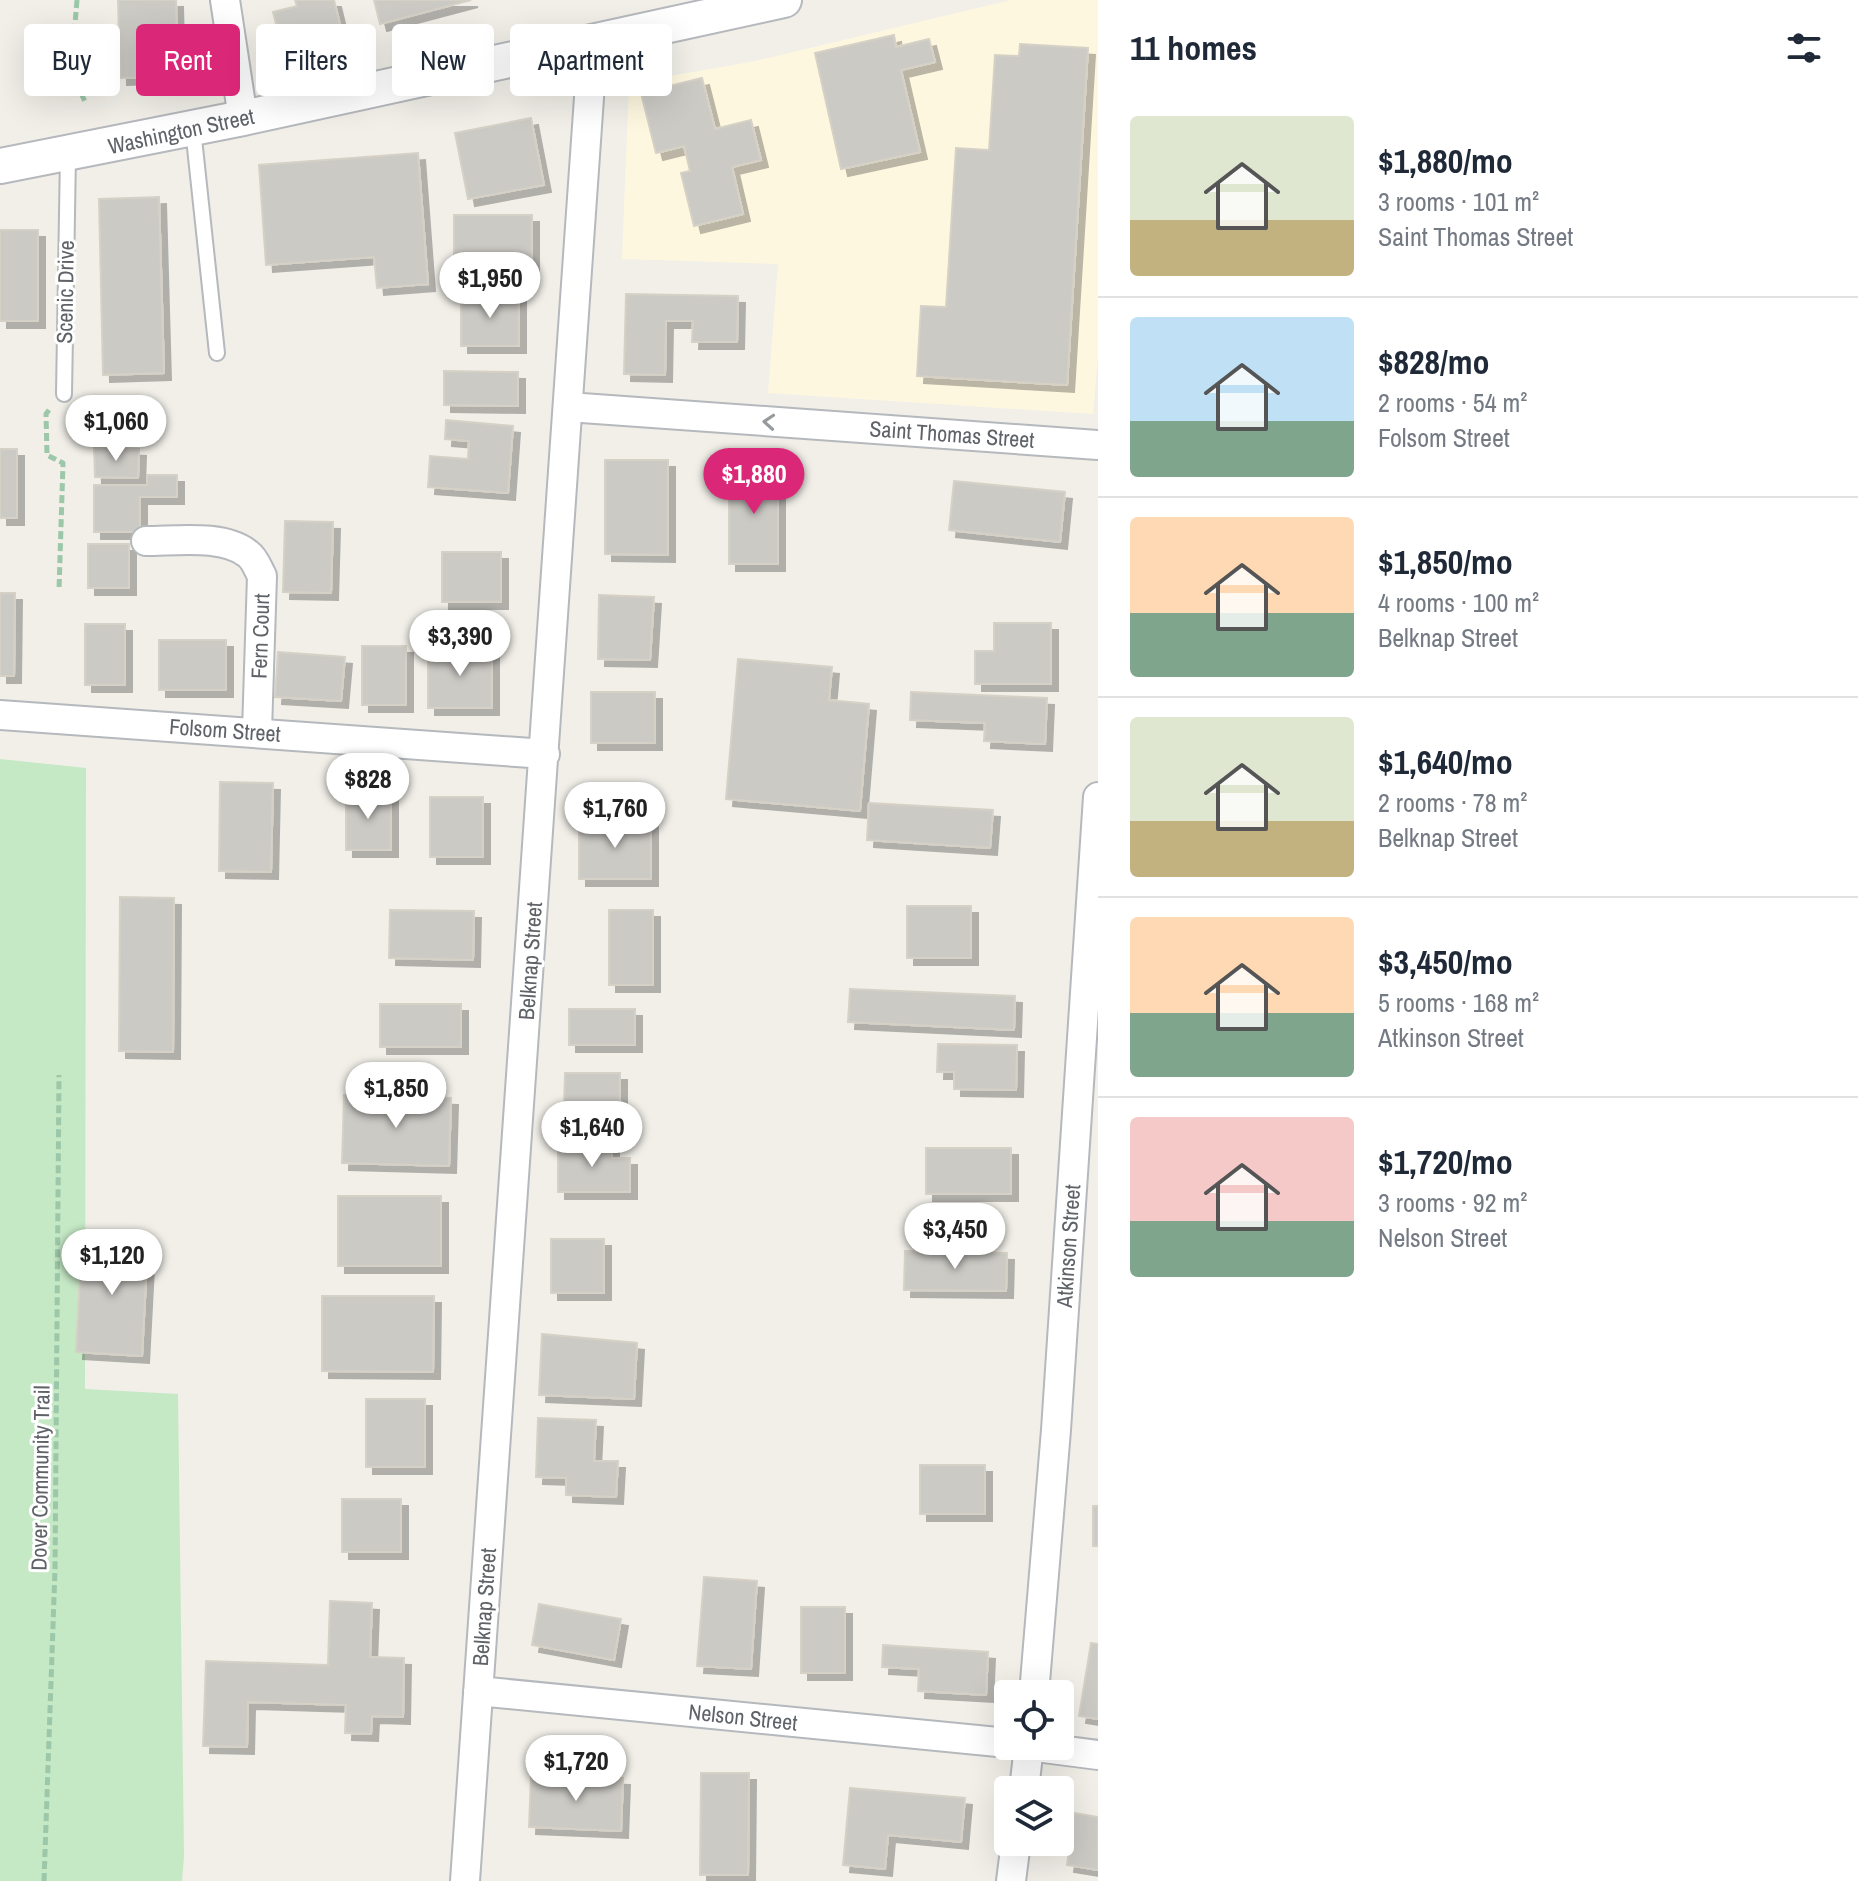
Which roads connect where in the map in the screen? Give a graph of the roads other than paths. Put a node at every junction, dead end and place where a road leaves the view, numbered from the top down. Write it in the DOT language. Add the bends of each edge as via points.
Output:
graph roads {
  1 [pos="225,0"];
  2 [pos="784,0"];
  3 [pos="669,24"];
  4 [pos="510,58"];
  5 [pos="589,96"];
  6 [pos="243,118"];
  7 [pos="193,128"];
  8 [pos="68,153"];
  9 [pos="0,166"];
  10 [pos="217,353"];
  11 [pos="64,394"];
  12 [pos="568,407"];
  13 [pos="1098,445"];
  14 [pos="146,541"];
  15 [pos="0,715"];
  16 [pos="257,731"];
  17 [pos="545,754"];
  18 [pos="1098,797"];
  19 [pos="1035,1680"];
  20 [pos="478,1691"];
  21 [pos="994,1742"];
  22 [pos="1074,1752"];
  23 [pos="1098,1755"];
  24 [pos="1014,1856"];
  25 [pos="465,1881"];
  26 [pos="1011,1881"];
  1 -- 6 [label="street"];
  2 -- 3 [label="street, Washington Street"];
  4 -- 6 [label="street, Washington Street"];
  5 -- 12 [label="street, Belknap Street"];
  6 -- 7 [label="street, Washington Street"];
  7 -- 8 [label="street, Washington Street"];
  7 -- 10 [label="lane"];
  8 -- 9 [label="street, Washington Street"];
  8 -- 11 [label="lane, Scenic Drive"];
  13 -- 12 [label="street, Saint Thomas Street, one-way"];
  12 -- 17 [label="street, Belknap Street"];
  14 -- 16 [label="street, Fern Court" via="235,545 251,556 262,576"];
  15 -- 16 [label="street, Folsom Street"];
  16 -- 17 [label="street, Folsom Street"];
  17 -- 20 [label="street, Belknap Street"];
  18 -- 19 [label="street, Atkinson Street"];
  20 -- 21 [label="street, Nelson Street"];
  20 -- 25 [label="street, Belknap Street"];
  22 -- 23 [label="street"];
  24 -- 26 [label="street"];
}
